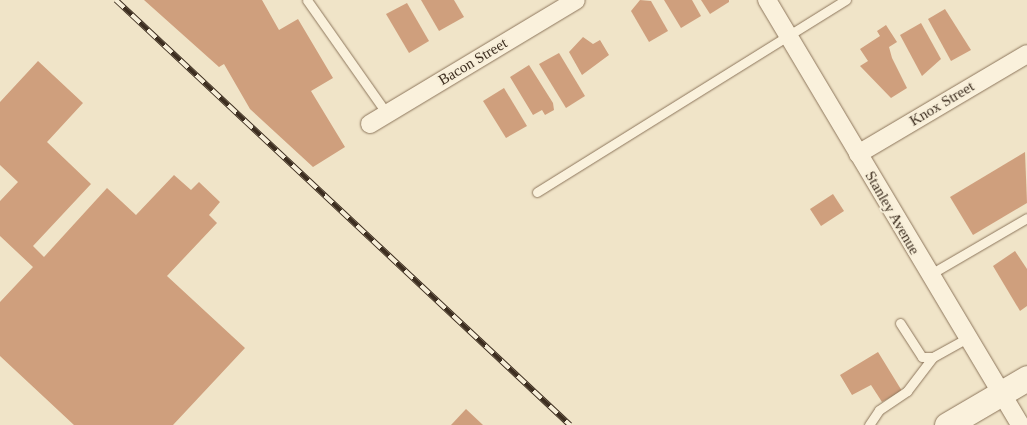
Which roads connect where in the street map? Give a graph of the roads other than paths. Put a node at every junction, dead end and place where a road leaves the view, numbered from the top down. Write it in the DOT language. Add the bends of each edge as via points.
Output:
graph roads {
  1 [pos="307,0"];
  2 [pos="576,0"];
  3 [pos="767,0"];
  4 [pos="846,0"];
  5 [pos="788,37"];
  6 [pos="1027,54"];
  7 [pos="387,114"];
  8 [pos="370,124"];
  9 [pos="858,154"];
  10 [pos="537,192"];
  11 [pos="1027,218"];
  12 [pos="928,275"];
  13 [pos="900,323"];
  14 [pos="966,339"];
  15 [pos="933,357"];
  16 [pos="1027,378"];
  17 [pos="999,395"];
  18 [pos="869,425"];
  19 [pos="947,425"];
  20 [pos="1020,425"];
  1 -- 7 [label="lane"];
  2 -- 7 [label="street, Bacon Street"];
  3 -- 5 [label="street, Stanley Avenue"];
  4 -- 5 [label="lane"];
  5 -- 9 [label="street, Stanley Avenue"];
  5 -- 10 [label="lane"];
  6 -- 9 [label="street, Knox Street"];
  7 -- 8 [label="street, Bacon Street"];
  9 -- 12 [label="street, Stanley Avenue"];
  11 -- 12 [label="lane"];
  12 -- 14 [label="street, Stanley Avenue"];
  13 -- 15 [label="lane" via="922,357"];
  14 -- 15 [label="lane"];
  14 -- 17 [label="street, Stanley Avenue"];
  15 -- 18 [label="lane" via="907,391 879,410"];
  16 -- 17 [label="main road"];
  17 -- 19 [label="main road"];
  17 -- 20 [label="street, Stanley Avenue"];
}
